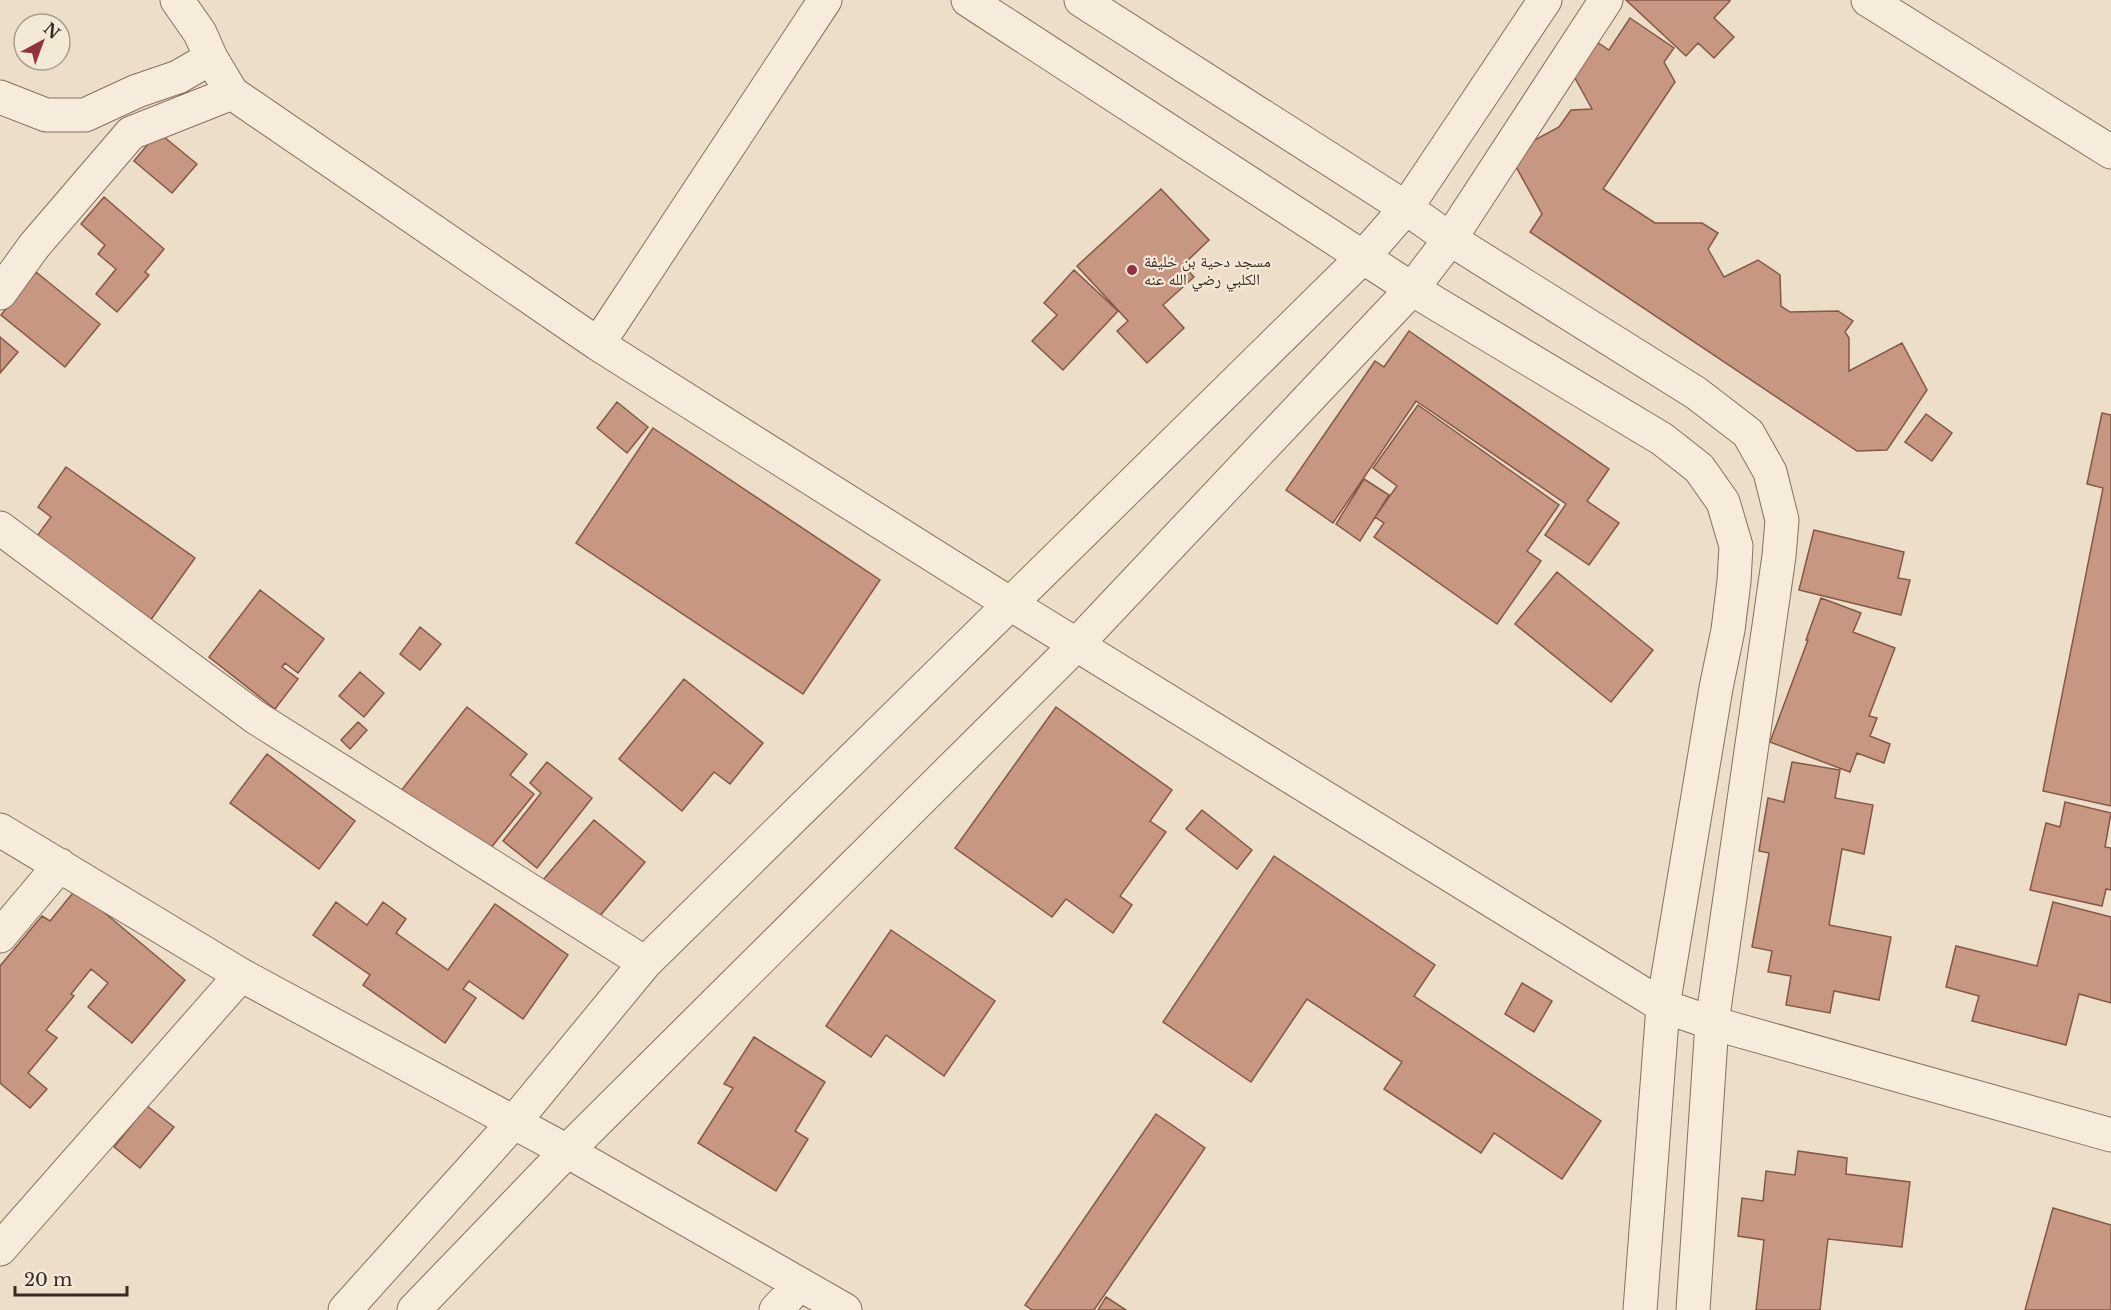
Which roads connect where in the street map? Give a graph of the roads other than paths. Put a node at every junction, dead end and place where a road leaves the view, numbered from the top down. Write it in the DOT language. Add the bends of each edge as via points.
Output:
graph roads {
  1 [pos="177,0"];
  2 [pos="825,0"];
  3 [pos="968,0"];
  4 [pos="1081,0"];
  5 [pos="1545,0"];
  6 [pos="1606,0"];
  7 [pos="1868,0"];
  8 [pos="211,58"];
  9 [pos="232,93"];
  10 [pos="0,97"];
  11 [pos="2111,152"];
  12 [pos="1406,208"];
  13 [pos="1450,239"];
  14 [pos="1364,256"];
  15 [pos="1412,289"];
  16 [pos="0,293"];
  17 [pos="598,344"];
  18 [pos="0,528"];
  19 [pos="1012,605"];
  20 [pos="1077,644"];
  21 [pos="0,830"];
  22 [pos="60,865"];
  23 [pos="0,936"];
  24 [pos="645,963"];
  25 [pos="241,975"];
  26 [pos="1663,1006"];
  27 [pos="1712,1023"];
  28 [pos="514,1122"];
  29 [pos="2111,1135"];
  30 [pos="567,1151"];
  31 [pos="0,1249"];
  32 [pos="800,1284"];
  33 [pos="345,1310"];
  34 [pos="414,1310"];
  35 [pos="776,1310"];
  36 [pos="845,1310"];
  37 [pos="1640,1310"];
  38 [pos="1693,1310"];
  1 -- 8 [label="street" via="200,33"];
  2 -- 17 [label="street"];
  3 -- 14 [label="street"];
  4 -- 12 [label="street"];
  5 -- 12 [label="street"];
  6 -- 13 [label="street"];
  7 -- 11 [label="street"];
  8 -- 9 [label="street"];
  8 -- 10 [label="street" via="178,77 85,115 46,115"];
  9 -- 16 [label="street" via="131,133 34,246"];
  9 -- 17 [label="street"];
  12 -- 13 [label="street"];
  12 -- 14 [label="street"];
  13 -- 15 [label="street"];
  13 -- 27 [label="street" via="1696,393 1748,433 1770,472 1782,519 1779,556"];
  14 -- 15 [label="street"];
  14 -- 19 [label="street"];
  15 -- 20 [label="street"];
  15 -- 26 [label="street" via="1662,439 1699,468 1723,502 1736,546 1734,581"];
  17 -- 19 [label="street"];
  18 -- 24 [label="street" via="255,717"];
  19 -- 20 [label="street"];
  19 -- 24 [label="street"];
  20 -- 26 [label="street"];
  20 -- 30 [label="street"];
  21 -- 22 [label="street"];
  22 -- 23 [label="street"];
  22 -- 25 [label="street"];
  24 -- 28 [label="street"];
  25 -- 28 [label="street"];
  25 -- 31 [label="street"];
  26 -- 27 [label="street"];
  26 -- 37 [label="street"];
  27 -- 29 [label="street"];
  27 -- 38 [label="street"];
  28 -- 30 [label="street"];
  28 -- 33 [label="street"];
  30 -- 32 [label="street"];
  30 -- 34 [label="street"];
  32 -- 35 [label="street"];
  32 -- 36 [label="street"];
}
